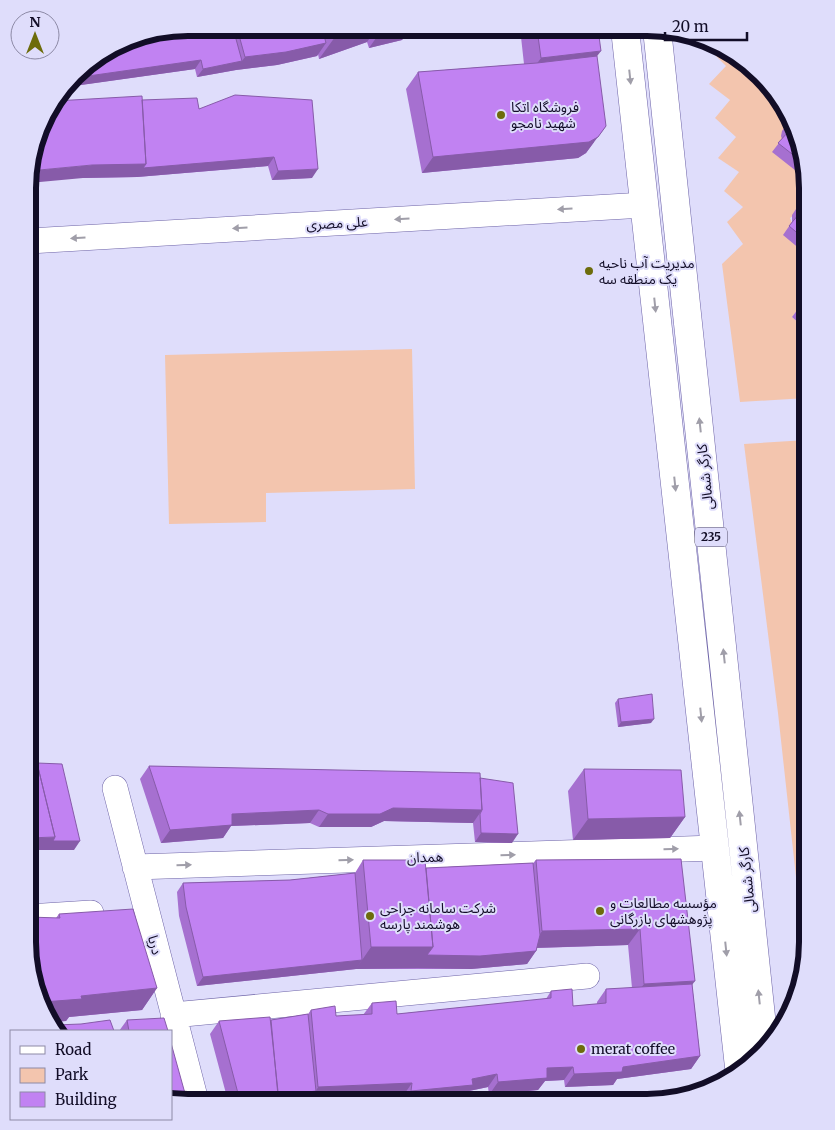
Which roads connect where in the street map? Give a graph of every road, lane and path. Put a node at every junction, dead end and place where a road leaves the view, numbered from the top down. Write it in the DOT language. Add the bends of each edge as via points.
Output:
graph roads {
  1 [pos="626,36"];
  2 [pos="657,37"];
  3 [pos="676,202"];
  4 [pos="644,205"];
  5 [pos="36,241"];
  6 [pos="114,788"];
  7 [pos="743,847"];
  8 [pos="715,848"];
  9 [pos="135,867"];
  10 [pos="130,911"];
  11 [pos="36,917"];
  12 [pos="587,976"];
  13 [pos="173,1016"];
  14 [pos="763,1039"];
  15 [pos="738,1062"];
  16 [pos="194,1094"];
  1 -- 4 [label="main road, one-way"];
  2 -- 3 [label="main road, کارگر شمالی / 235"];
  3 -- 4 [label="main road"];
  7 -- 3 [label="main road, کارگر شمالی / 235, one-way"];
  4 -- 5 [label="street, علی مصری, one-way"];
  4 -- 8 [label="main road, one-way"];
  6 -- 9 [label="street, دریا"];
  7 -- 8 [label="main road"];
  14 -- 7 [label="main road, کارگر شمالی / 235, one-way"];
  9 -- 8 [label="street, همدان, one-way"];
  8 -- 15 [label="main road, one-way"];
  9 -- 10 [label="street, دریا"];
  10 -- 11 [label="street"];
  10 -- 13 [label="street, دریا"];
  12 -- 13 [label="street"];
  13 -- 16 [label="street, دریا"];
}
